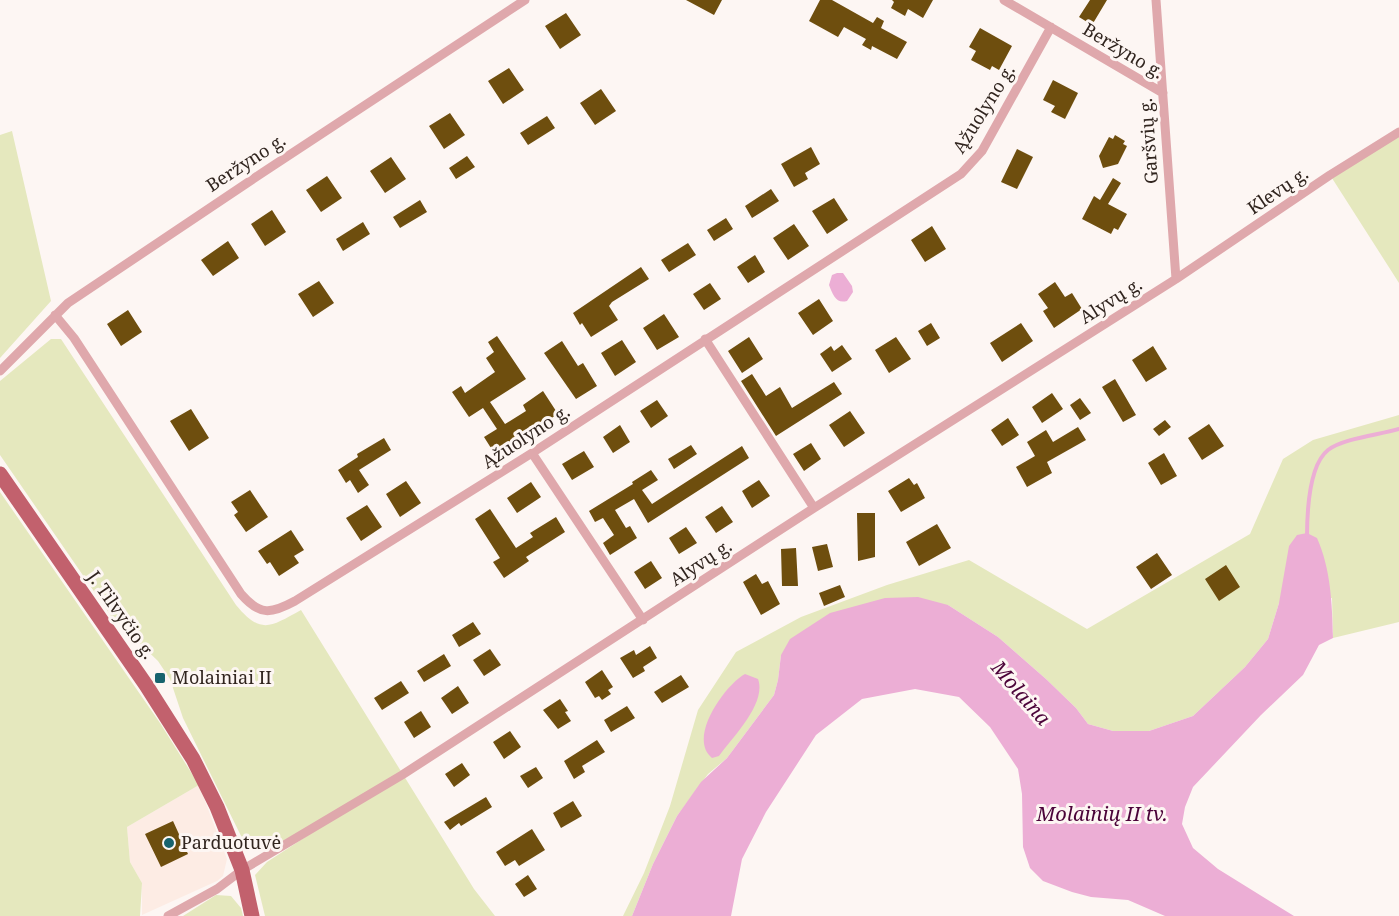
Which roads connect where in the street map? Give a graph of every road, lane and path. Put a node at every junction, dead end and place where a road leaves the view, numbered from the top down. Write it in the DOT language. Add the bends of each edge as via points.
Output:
graph roads {
  1 [pos="525,0"];
  2 [pos="1004,0"];
  3 [pos="1155,0"];
  4 [pos="1051,27"];
  5 [pos="1162,93"];
  6 [pos="1399,132"];
  7 [pos="1176,279"];
  8 [pos="55,315"];
  9 [pos="705,339"];
  10 [pos="0,371"];
  11 [pos="532,453"];
  12 [pos="0,474"];
  13 [pos="814,508"];
  14 [pos="643,620"];
  15 [pos="242,870"];
  16 [pos="168,916"];
  17 [pos="252,916"];
  1 -- 8 [label="street, Beržyno g." via="149,247"];
  2 -- 4 [label="street, Beržyno g."];
  3 -- 5 [label="street, Garšvių g."];
  4 -- 5 [label="street, Beržyno g."];
  4 -- 9 [label="street, Ąžuolyno g." via="982,151 961,174"];
  5 -- 7 [label="street, Garšvių g."];
  6 -- 7 [label="street, Klevų g."];
  7 -- 13 [label="street, Alyvų g."];
  8 -- 10 [label="street, Beržyno g."];
  8 -- 11 [label="street, Ąžuolyno g." via="74,338 241,594 252,607 263,611 277,610 295,601"];
  9 -- 11 [label="street, Ąžuolyno g."];
  9 -- 13 [label="street"];
  11 -- 14 [label="street"];
  12 -- 15 [label="main road, J. Tilvyčio g." via="179,735 213,799"];
  13 -- 14 [label="street, Alyvų g."];
  14 -- 15 [label="street, Alyvų g." via="402,775"];
  15 -- 16 [label="street, Alyvų g." via="217,890"];
  15 -- 17 [label="main road, J. Tilvyčio g."];
}
